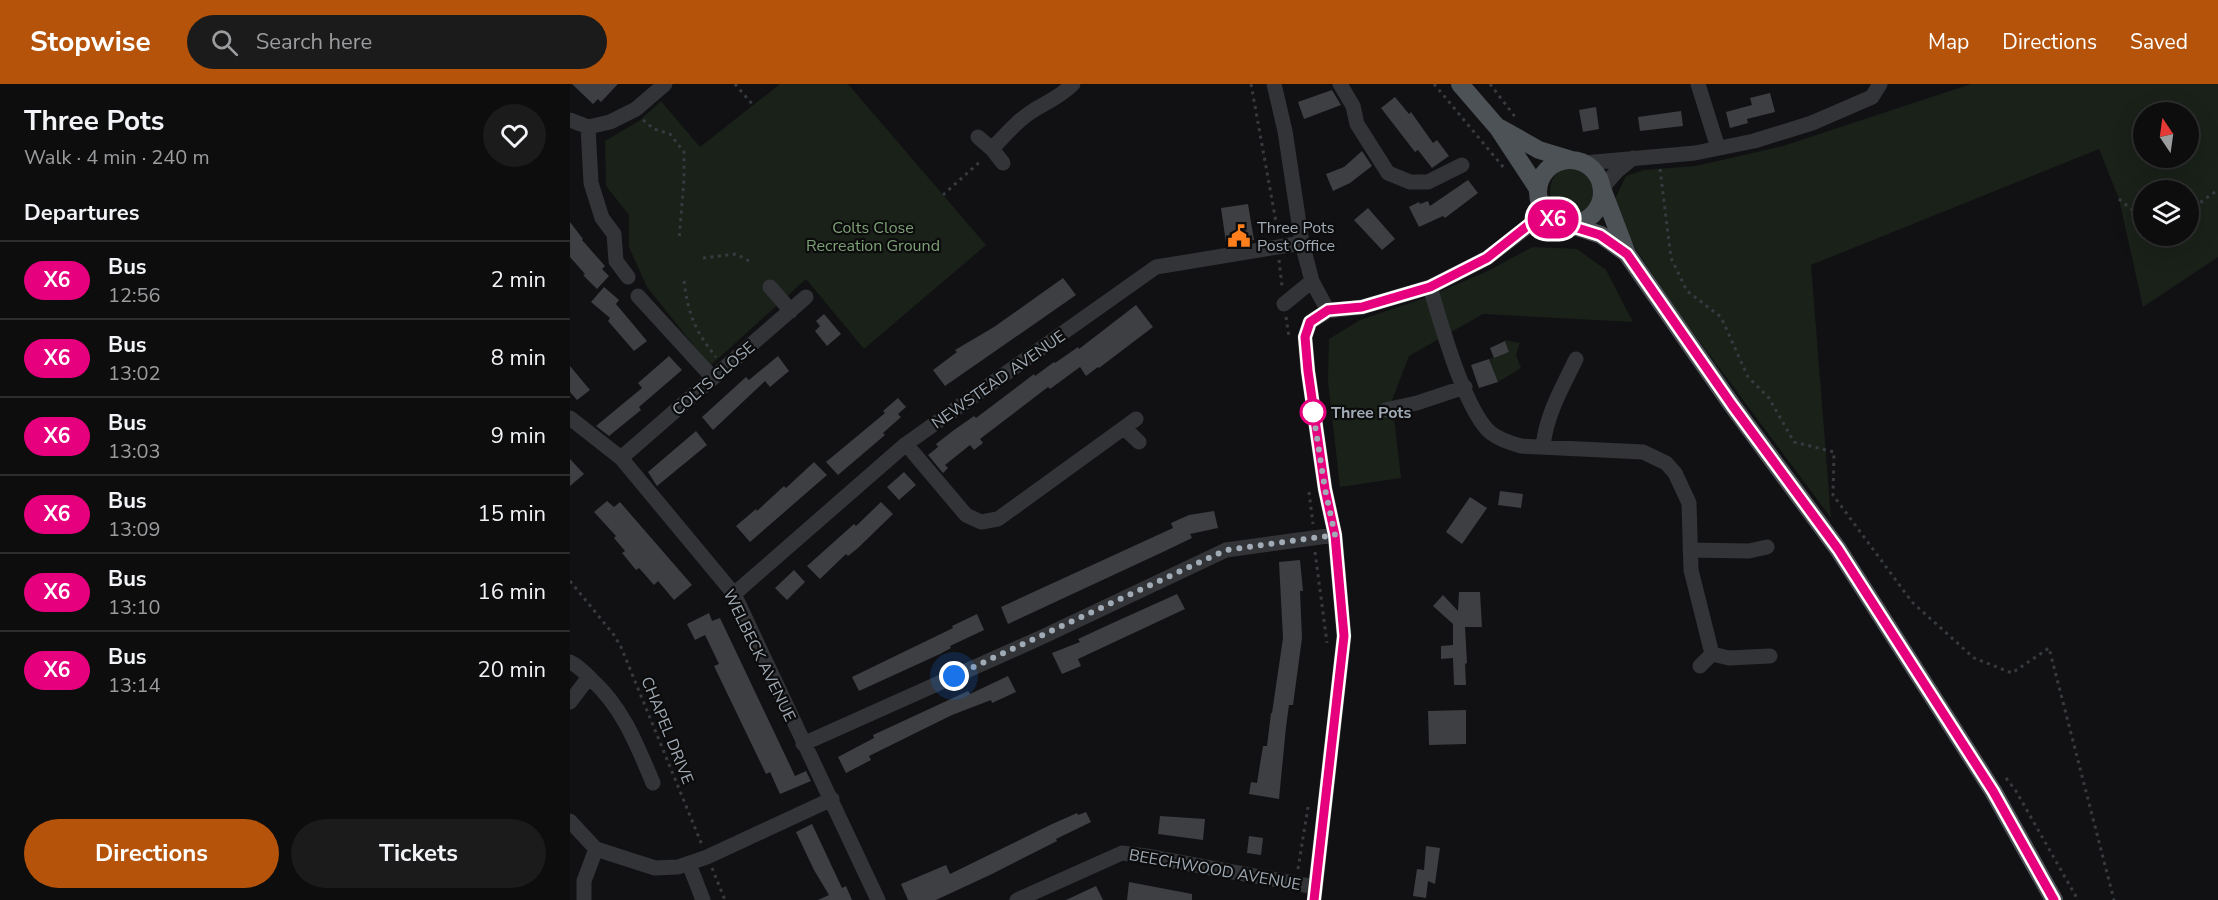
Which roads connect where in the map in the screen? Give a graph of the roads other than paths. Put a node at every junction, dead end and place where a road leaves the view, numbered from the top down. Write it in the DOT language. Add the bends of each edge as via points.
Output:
graph roads {
  1 [pos="665,84"];
  2 [pos="1073,84"];
  3 [pos="1340,84"];
  4 [pos="1460,84"];
  5 [pos="1698,84"];
  6 [pos="1880,84"];
  7 [pos="1276,85"];
  8 [pos="570,120"];
  9 [pos="588,127"];
  10 [pos="1498,128"];
  11 [pos="978,137"];
  12 [pos="1718,148"];
  13 [pos="992,149"];
  14 [pos="1633,158"];
  15 [pos="1578,161"];
  16 [pos="1003,163"];
  17 [pos="1462,165"];
  18 [pos="1538,189"];
  19 [pos="1602,190"];
  20 [pos="1545,212"];
  21 [pos="1568,224"];
  22 [pos="1302,243"];
  23 [pos="1627,254"];
  24 [pos="628,277"];
  25 [pos="1312,281"];
  26 [pos="770,287"];
  27 [pos="1430,287"];
  28 [pos="638,296"];
  29 [pos="806,297"];
  30 [pos="1284,304"];
  31 [pos="1328,310"];
  32 [pos="791,311"];
  33 [pos="1576,359"];
  34 [pos="719,373"];
  35 [pos="1465,387"];
  36 [pos="1385,410"];
  37 [pos="570,418"];
  38 [pos="1139,442"];
  39 [pos="906,444"];
  40 [pos="1543,447"];
  41 [pos="621,458"];
  42 [pos="1335,535"];
  43 [pos="1767,547"];
  44 [pos="1690,550"];
  45 [pos="734,594"];
  46 [pos="1713,654"];
  47 [pos="1770,656"];
  48 [pos="570,662"];
  49 [pos="1700,666"];
  50 [pos="589,677"];
  51 [pos="570,702"];
  52 [pos="803,744"];
  53 [pos="653,783"];
  54 [pos="832,799"];
  55 [pos="570,821"];
  56 [pos="596,849"];
  57 [pos="689,864"];
  58 [pos="1314,894"];
  59 [pos="584,900"];
  60 [pos="703,900"];
  61 [pos="878,900"];
  62 [pos="1017,900"];
  63 [pos="2054,900"];
  1 -- 9 [label="street" via="636,109 610,122"];
  2 -- 13 [label="street" via="1064,94 1032,111"];
  3 -- 17 [label="street" via="1361,131 1388,173 1410,182 1428,182"];
  4 -- 10 [label="main road"];
  5 -- 12 [label="street"];
  6 -- 12 [label="street" via="1872,97 1812,123"];
  7 -- 22 [label="street"];
  8 -- 9 [label="street"];
  9 -- 24 [label="street" via="591,183 602,218 614,234 615,261"];
  10 -- 15 [label="main road" via="1539,150"];
  10 -- 18 [label="main road"];
  11 -- 13 [label="street"];
  12 -- 14 [label="street"];
  13 -- 16 [label="street"];
  14 -- 15 [label="street"];
  14 -- 19 [label="street"];
  15 -- 18 [label="main road" via="1560,161 1549,168"];
  15 -- 19 [label="main road" via="1596,173"];
  18 -- 20 [label="main road"];
  19 -- 21 [label="main road" via="1596,212 1588,219"];
  19 -- 23 [label="main road"];
  20 -- 21 [label="main road" via="1555,221"];
  20 -- 27 [label="street" via="1487,258"];
  21 -- 23 [label="main road" via="1600,235"];
  22 -- 25 [label="street"];
  22 -- 39 [label="street, NEWSTEAD AVENUE" via="1156,267"];
  23 -- 63 [label="main road" via="1838,549 1988,782"];
  25 -- 30 [label="street"];
  25 -- 31 [label="street"];
  26 -- 32 [label="street"];
  27 -- 31 [label="street" via="1362,307"];
  27 -- 35 [label="street"];
  28 -- 34 [label="street"];
  29 -- 32 [label="street, COLTS CLOSE"];
  31 -- 42 [label="street" via="1310,322 1305,337 1316,432"];
  32 -- 34 [label="street, COLTS CLOSE"];
  33 -- 40 [label="street" via="1549,416"];
  34 -- 41 [label="street, COLTS CLOSE"];
  35 -- 36 [label="street"];
  35 -- 40 [label="street" via="1479,419 1490,432 1521,446"];
  37 -- 41 [label="street, WELBECK AVENUE"];
  38 -- 39 [label="street" via="1130,423 998,519 981,522 966,515"];
  39 -- 45 [label="street, NEWSTEAD AVENUE"];
  40 -- 44 [label="street" via="1643,452 1666,463 1689,502"];
  41 -- 45 [label="street, WELBECK AVENUE"];
  42 -- 52 [label="street" via="1226,550"];
  42 -- 58 [label="street" via="1344,636"];
  43 -- 44 [label="street" via="1749,551"];
  44 -- 46 [label="street" via="1691,570"];
  45 -- 52 [label="street, WELBECK AVENUE"];
  46 -- 47 [label="street" via="1729,658"];
  46 -- 49 [label="street"];
  48 -- 50 [label="street"];
  50 -- 51 [label="street"];
  50 -- 53 [label="street" via="620,711"];
  52 -- 54 [label="street, WELBECK AVENUE"];
  54 -- 57 [label="street"];
  54 -- 61 [label="street, WELBECK AVENUE"];
  55 -- 56 [label="street"];
  56 -- 57 [label="street" via="655,868"];
  56 -- 59 [label="street" via="584,881"];
  57 -- 60 [label="street"];
  58 -- 62 [label="street, BEECHWOOD AVENUE" via="1296,883 1122,853"];
}
